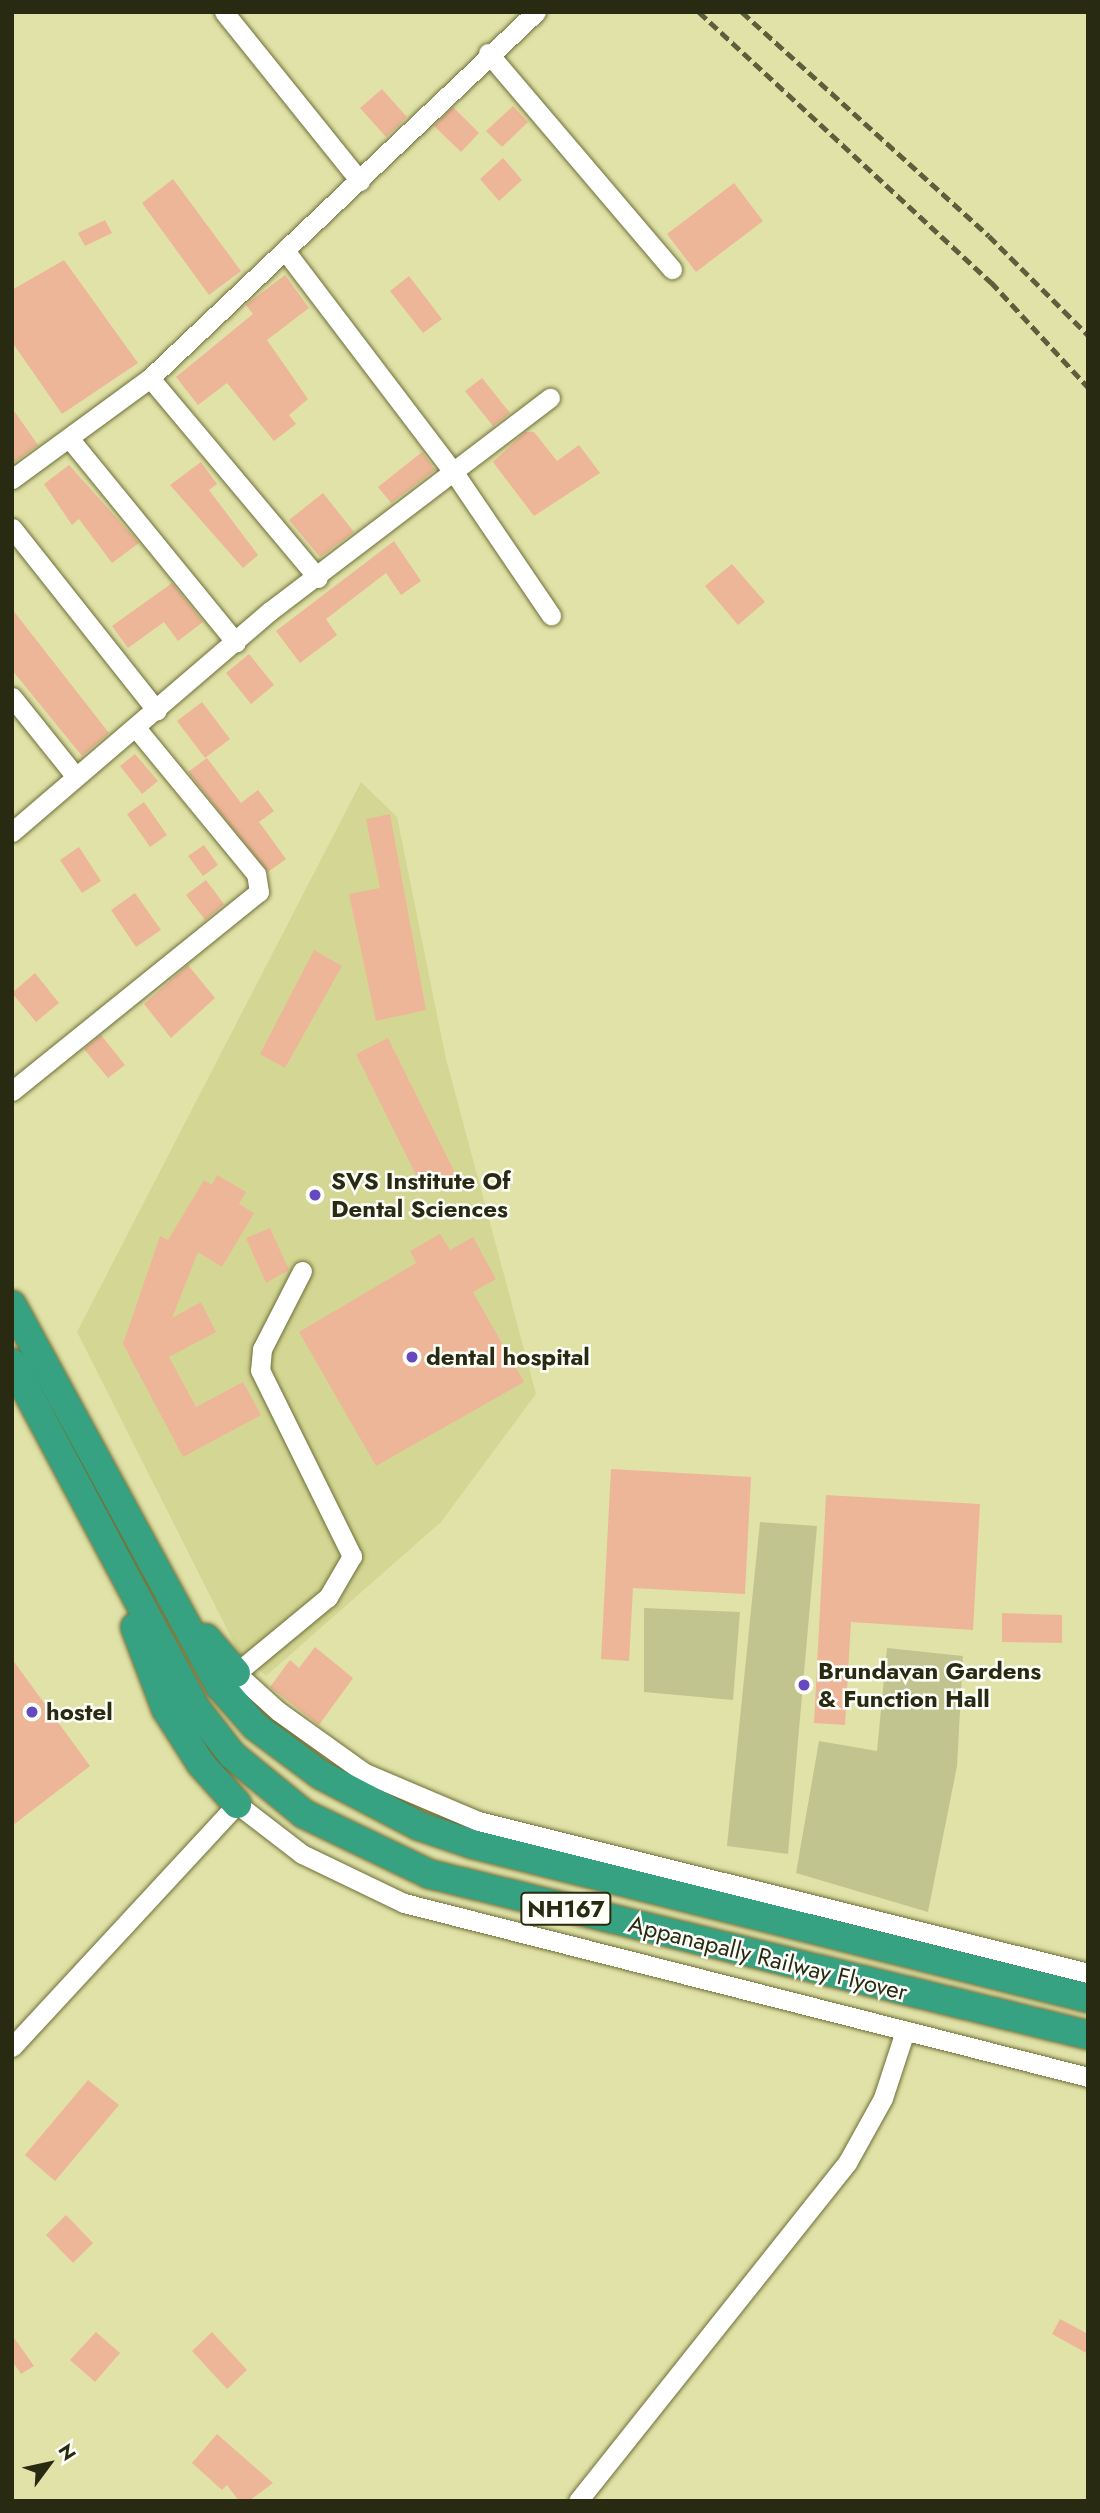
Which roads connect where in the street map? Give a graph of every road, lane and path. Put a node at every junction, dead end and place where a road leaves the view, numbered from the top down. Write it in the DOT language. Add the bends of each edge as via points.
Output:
graph roads {
  1 [pos="224,12"];
  2 [pos="536,12"];
  3 [pos="488,53"];
  4 [pos="360,181"];
  5 [pos="287,253"];
  6 [pos="672,269"];
  7 [pos="150,378"];
  8 [pos="550,398"];
  9 [pos="69,438"];
  10 [pos="455,474"];
  11 [pos="12,479"];
  12 [pos="12,528"];
  13 [pos="318,578"];
  14 [pos="551,615"];
  15 [pos="236,643"];
  16 [pos="12,697"];
  17 [pos="157,711"];
  18 [pos="137,729"];
  19 [pos="76,777"];
  20 [pos="12,832"];
  21 [pos="12,1091"];
  22 [pos="302,1271"];
  23 [pos="12,1305"];
  24 [pos="28,1373"];
  25 [pos="149,1564"];
  26 [pos="123,1578"];
  27 [pos="236,1673"];
  28 [pos="237,1804"];
  29 [pos="1088,1973"];
  30 [pos="1088,1998"];
  31 [pos="905,2031"];
  32 [pos="1088,2035"];
  33 [pos="12,2047"];
  34 [pos="1088,2077"];
  35 [pos="578,2501"];
  1 -- 4 [label="street"];
  2 -- 3 [label="street"];
  3 -- 4 [label="street"];
  3 -- 6 [label="street"];
  4 -- 5 [label="street"];
  5 -- 7 [label="street"];
  5 -- 10 [label="street"];
  7 -- 9 [label="street"];
  7 -- 13 [label="street"];
  8 -- 10 [label="street"];
  9 -- 11 [label="street"];
  9 -- 15 [label="street"];
  10 -- 13 [label="street"];
  10 -- 14 [label="street"];
  12 -- 17 [label="street"];
  13 -- 15 [label="street"];
  15 -- 17 [label="street"];
  16 -- 19 [label="street"];
  17 -- 18 [label="street"];
  18 -- 19 [label="street"];
  18 -- 21 [label="street" via="256,874 259,892"];
  19 -- 20 [label="street"];
  22 -- 27 [label="street" via="262,1349 260,1370 352,1556 328,1597"];
  23 -- 24 [label="highway, NH167"];
  24 -- 25 [label="highway, NH167"];
  24 -- 26 [label="highway, NH167"];
  25 -- 27 [label="highway"];
  25 -- 30 [label="highway, Appanapally Railway Flyover / NH167" via="220,1686 256,1726 321,1775 440,1833"];
  26 -- 28 [label="highway" via="166,1709 201,1765"];
  26 -- 32 [label="highway, Appanapally Railway Flyover / NH167" via="194,1706 232,1755 304,1814 429,1874"];
  27 -- 29 [label="street" via="365,1773 478,1821"];
  28 -- 31 [label="street" via="302,1854 404,1903"];
  28 -- 33 [label="street"];
  31 -- 34 [label="street"];
  31 -- 35 [label="street" via="883,2098 847,2163"];
}
